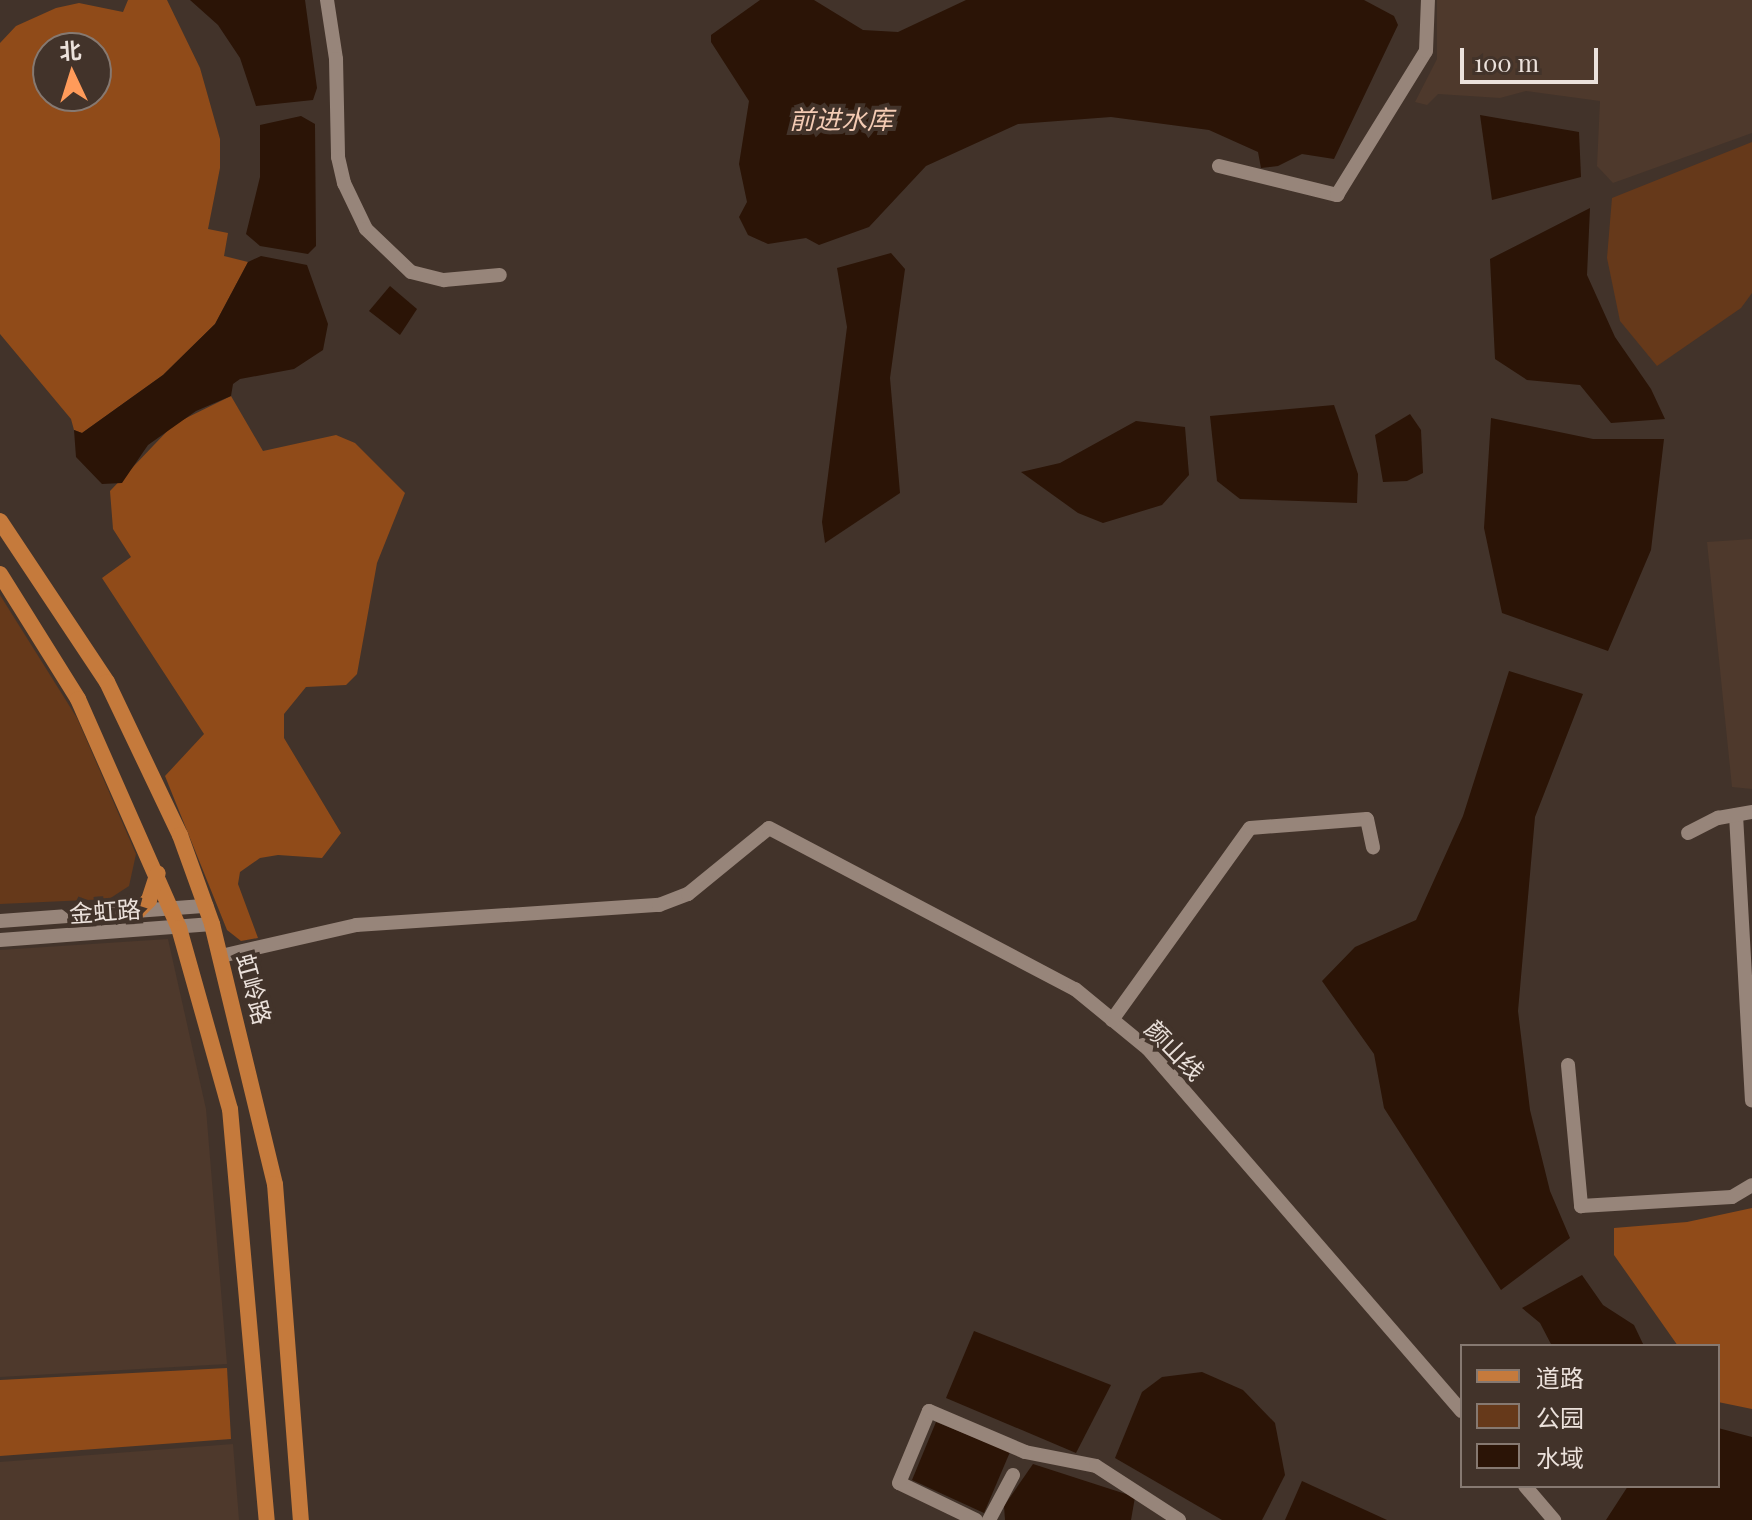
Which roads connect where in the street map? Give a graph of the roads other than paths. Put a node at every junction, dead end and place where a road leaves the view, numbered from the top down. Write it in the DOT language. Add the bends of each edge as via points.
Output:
graph roads {
  1 [pos="327,0"];
  2 [pos="1428,0"];
  3 [pos="1219,166"];
  4 [pos="500,275"];
  5 [pos="0,521"];
  6 [pos="0,574"];
  7 [pos="1752,812"];
  8 [pos="1736,815"];
  9 [pos="1688,833"];
  10 [pos="1373,847"];
  11 [pos="158,873"];
  12 [pos="206,906"];
  13 [pos="172,910"];
  14 [pos="137,912"];
  15 [pos="0,921"];
  16 [pos="212,924"];
  17 [pos="179,928"];
  18 [pos="0,940"];
  19 [pos="221,956"];
  20 [pos="1112,1020"];
  21 [pos="1568,1065"];
  22 [pos="1752,1101"];
  23 [pos="1752,1185"];
  24 [pos="1460,1409"];
  25 [pos="1013,1475"];
  26 [pos="1527,1488"];
  27 [pos="267,1520"];
  28 [pos="301,1520"];
  29 [pos="976,1520"];
  30 [pos="989,1520"];
  31 [pos="1179,1520"];
  32 [pos="1554,1520"];
  1 -- 4 [label="street" via="336,59 338,157 366,229 411,272 444,280"];
  2 -- 3 [label="street" via="1426,51 1337,195"];
  5 -- 12 [label="main road, 虹岭路" via="107,682 145,755"];
  6 -- 11 [label="main road" via="78,699"];
  7 -- 8 [label="street"];
  8 -- 9 [label="street"];
  8 -- 22 [label="street"];
  10 -- 20 [label="street" via="1367,819 1250,828"];
  11 -- 13 [label="main road"];
  11 -- 14 [label="main road" via="149,900"];
  12 -- 13 [label="street, 金虹路"];
  12 -- 16 [label="main road, 虹岭路"];
  13 -- 14 [label="street, 金虹路"];
  13 -- 17 [label="main road"];
  14 -- 15 [label="street, 金虹路"];
  16 -- 17 [label="street, 金虹路"];
  16 -- 19 [label="main road, 虹岭路"];
  17 -- 18 [label="street, 金虹路"];
  17 -- 27 [label="main road" via="230,1109"];
  19 -- 20 [label="street, 颜山线" via="356,925 659,905 688,894 769,828 1075,989"];
  19 -- 28 [label="main road, 虹岭路" via="275,1184"];
  20 -- 24 [label="street, 颜山线" via="1148,1049"];
  21 -- 23 [label="street" via="1581,1206 1732,1197"];
  25 -- 30 [label="street"];
  26 -- 32 [label="street"];
  29 -- 31 [label="street" via="899,1483 929,1411 1025,1452 1096,1466"];
}
